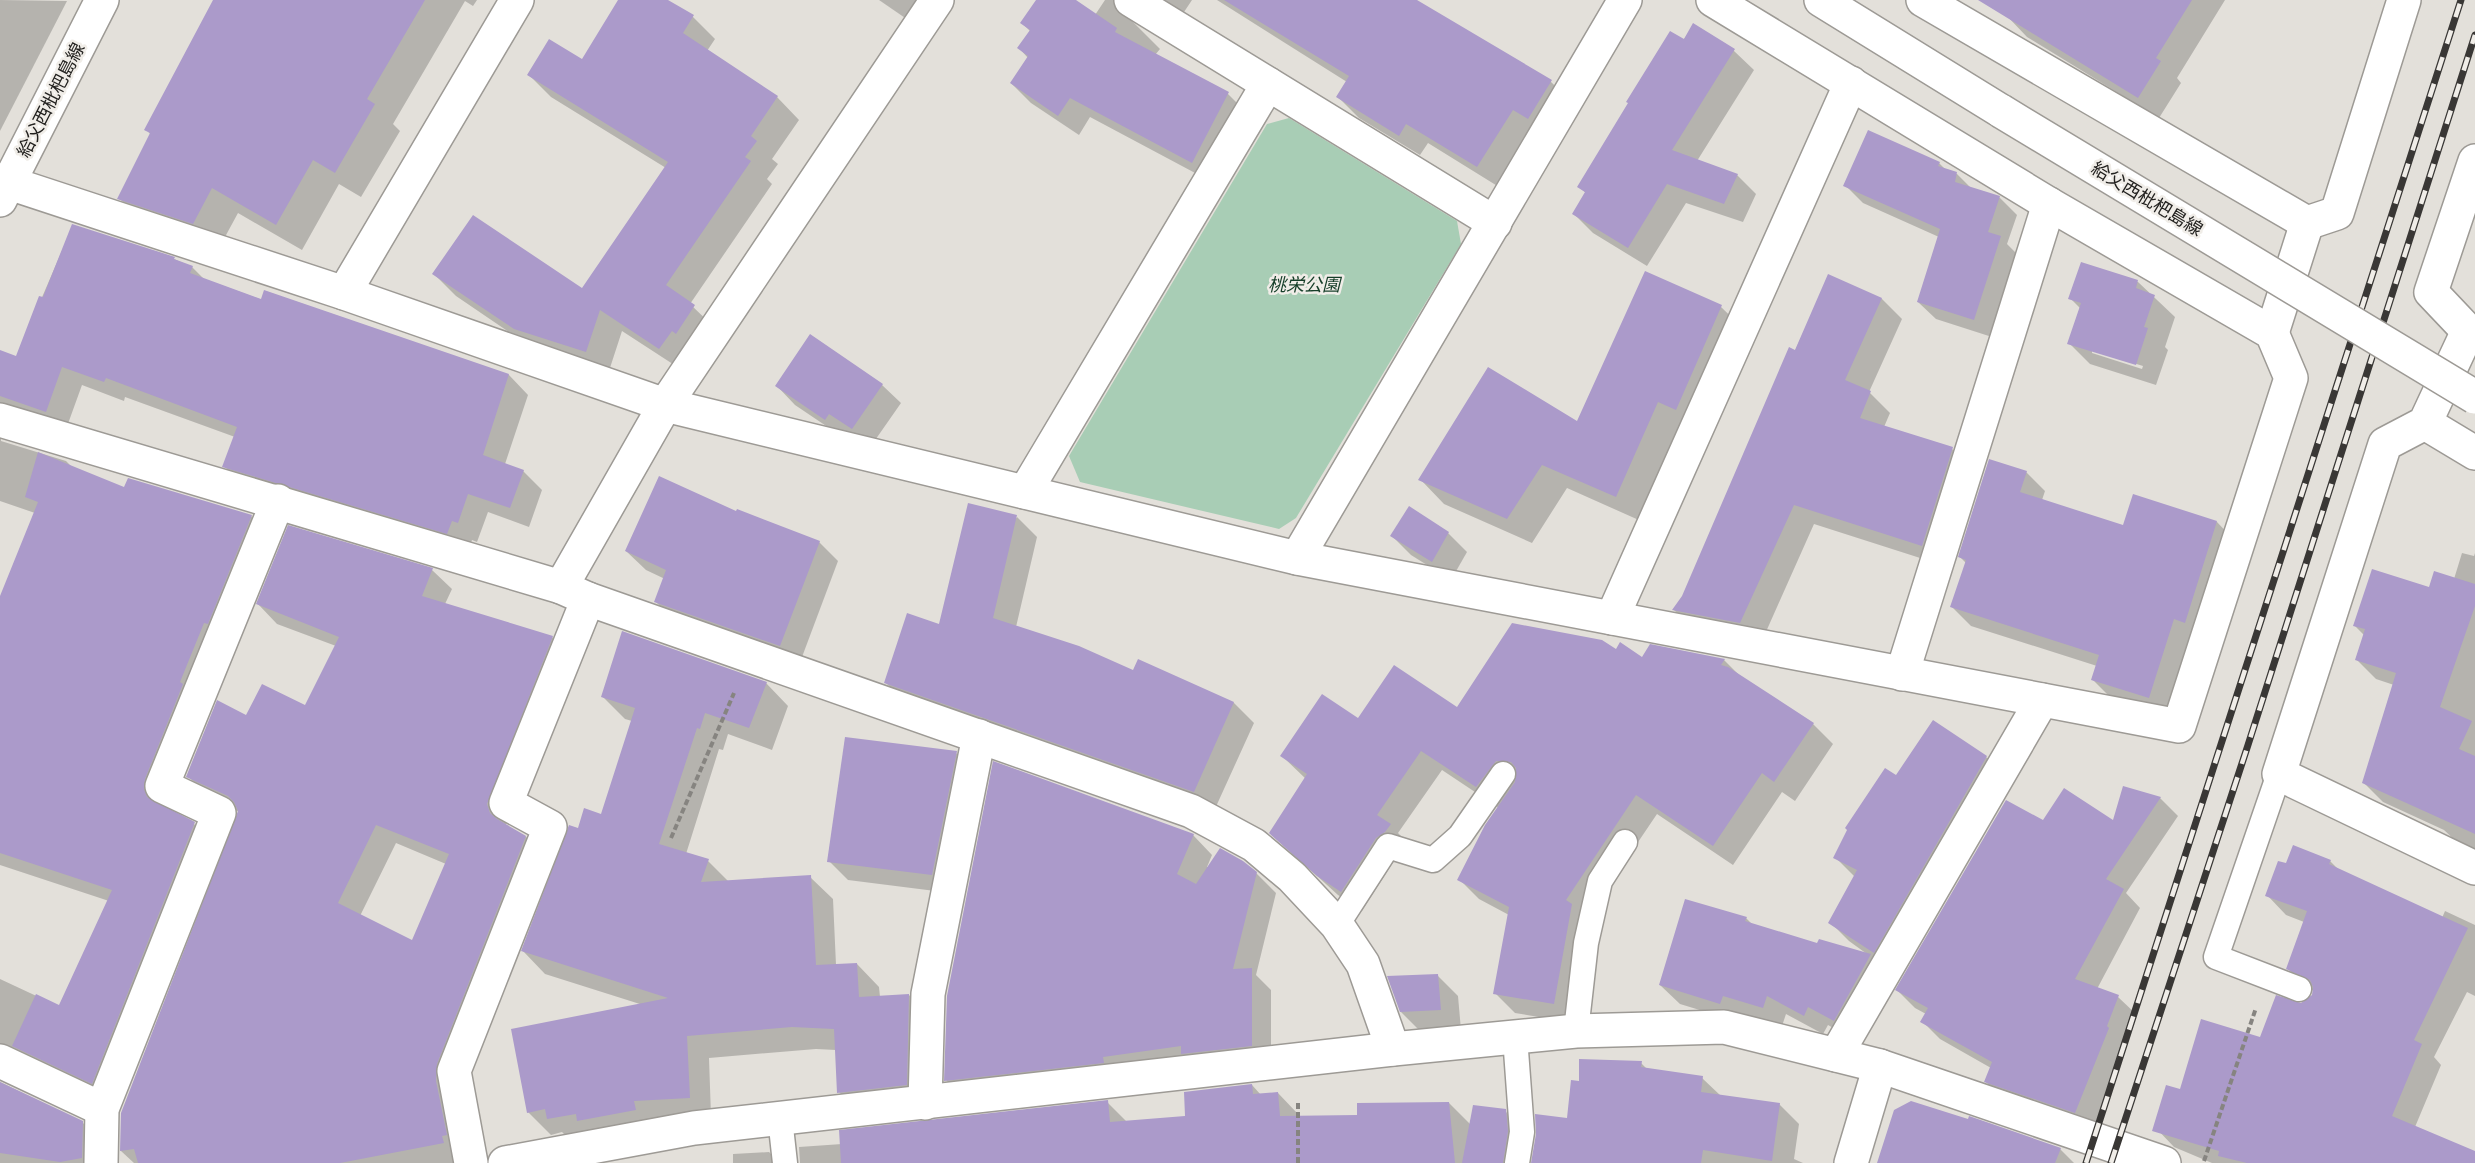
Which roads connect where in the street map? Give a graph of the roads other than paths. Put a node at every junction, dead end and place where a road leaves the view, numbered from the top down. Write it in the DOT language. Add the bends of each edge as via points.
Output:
graph roads {
  1 [pos="102,0"];
  2 [pos="517,0"];
  3 [pos="937,0"];
  4 [pos="1131,0"];
  5 [pos="1625,0"];
  6 [pos="1713,0"];
  7 [pos="1821,0"];
  8 [pos="1923,0"];
  9 [pos="2404,0"];
  10 [pos="1851,83"];
  11 [pos="1268,84"];
  12 [pos="2475,160"];
  13 [pos="3,188"];
  14 [pos="2049,204"];
  15 [pos="1495,223"];
  16 [pos="2307,223"];
  17 [pos="344,293"];
  18 [pos="2471,332"];
  19 [pos="2272,333"];
  20 [pos="2475,397"];
  21 [pos="664,405"];
  22 [pos="0,420"];
  23 [pos="2425,423"];
  24 [pos="2475,453"];
  25 [pos="1025,492"];
  26 [pos="278,501"];
  27 [pos="1297,558"];
  28 [pos="574,593"];
  29 [pos="1612,618"];
  30 [pos="1902,674"];
  31 [pos="2042,700"];
  32 [pos="979,736"];
  33 [pos="1503,774"];
  34 [pos="2279,774"];
  35 [pos="1625,842"];
  36 [pos="2475,868"];
  37 [pos="1337,925"];
  38 [pos="2299,989"];
  39 [pos="1576,1031"];
  40 [pos="1515,1037"];
  41 [pos="1393,1049"];
  42 [pos="1836,1055"];
  43 [pos="0,1061"];
  44 [pos="1880,1066"];
  45 [pos="925,1103"];
  46 [pos="102,1109"];
  47 [pos="780,1118"];
  48 [pos="101,1163"];
  49 [pos="471,1163"];
  50 [pos="505,1163"];
  51 [pos="785,1163"];
  52 [pos="1517,1163"];
  53 [pos="1851,1163"];
  54 [pos="2164,1163"];
  1 -- 13 [label="street, 給父西枇杷島線"];
  2 -- 17 [label="street"];
  3 -- 21 [label="street"];
  4 -- 11 [label="street"];
  5 -- 15 [label="street"];
  6 -- 10 [label="street"];
  7 -- 20 [label="street, 給父西枇杷島線, bridge"];
  8 -- 16 [label="street"];
  9 -- 16 [label="street" via="2337,213"];
  10 -- 14 [label="street"];
  10 -- 29 [label="street"];
  11 -- 15 [label="street"];
  11 -- 25 [label="street"];
  12 -- 18 [label="street" via="2431,292"];
  13 -- 17 [label="street"];
  14 -- 19 [label="street"];
  14 -- 30 [label="street"];
  15 -- 27 [label="street"];
  16 -- 19 [label="street"];
  17 -- 21 [label="street"];
  18 -- 23 [label="street"];
  19 -- 31 [label="street" via="2291,378 2179,726"];
  21 -- 25 [label="street"];
  21 -- 28 [label="street"];
  22 -- 26 [label="street"];
  23 -- 24 [label="street"];
  23 -- 34 [label="street" via="2385,444"];
  25 -- 27 [label="street"];
  26 -- 28 [label="street"];
  26 -- 46 [label="street" via="162,786 219,813"];
  27 -- 29 [label="street"];
  28 -- 32 [label="street"];
  28 -- 49 [label="street" via="506,803 550,827 454,1071"];
  29 -- 30 [label="street"];
  30 -- 31 [label="street"];
  31 -- 42 [label="street"];
  32 -- 37 [label="street" via="1191,811 1254,845 1292,877"];
  32 -- 45 [label="street" via="928,994"];
  33 -- 37 [label="lane" via="1461,836 1432,860 1388,846"];
  34 -- 36 [label="street"];
  34 -- 38 [label="lane" via="2216,957"];
  35 -- 39 [label="lane" via="1600,881 1586,943"];
  37 -- 41 [label="street" via="1363,964"];
  39 -- 40 [label="street"];
  39 -- 42 [label="street" via="1724,1027"];
  40 -- 41 [label="street"];
  40 -- 52 [label="lane" via="1522,1132"];
  41 -- 45 [label="street"];
  42 -- 44 [label="street"];
  43 -- 46 [label="street"];
  44 -- 53 [label="street"];
  44 -- 54 [label="street"];
  45 -- 47 [label="street"];
  46 -- 48 [label="street"];
  47 -- 50 [label="street" via="694,1128"];
  47 -- 51 [label="lane"];
}
